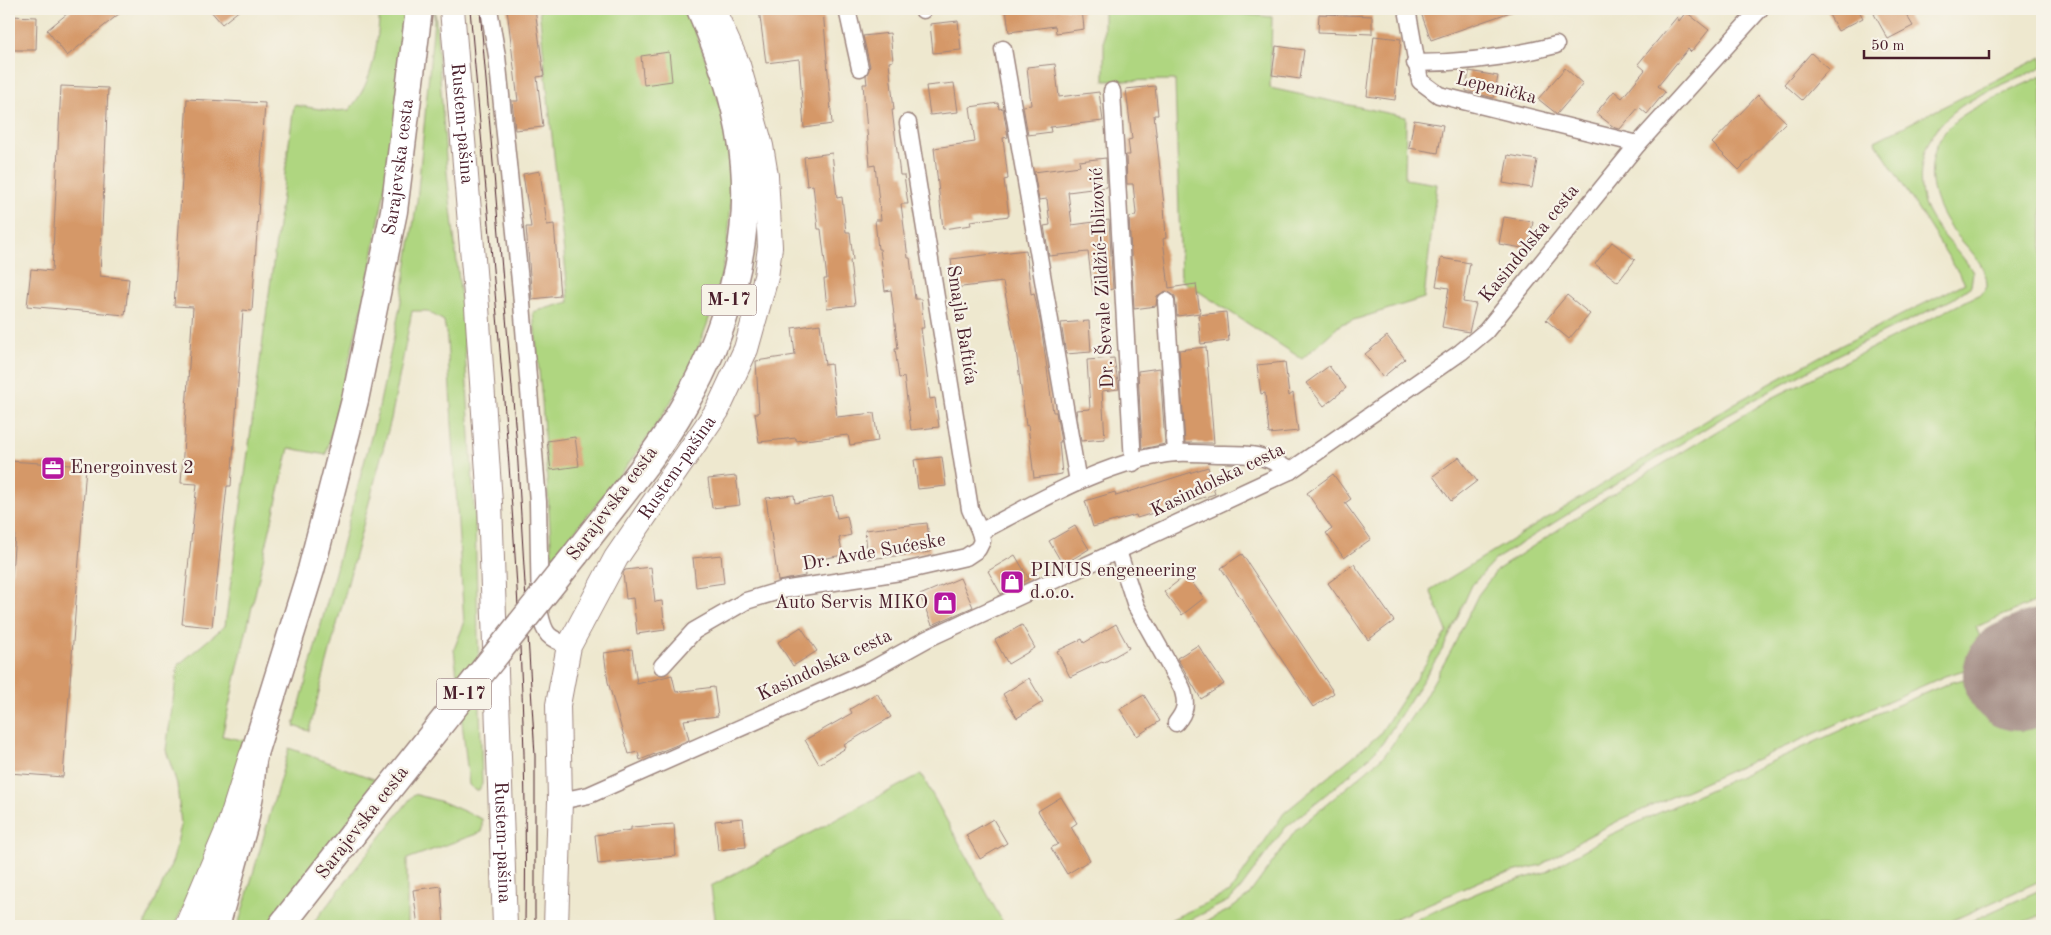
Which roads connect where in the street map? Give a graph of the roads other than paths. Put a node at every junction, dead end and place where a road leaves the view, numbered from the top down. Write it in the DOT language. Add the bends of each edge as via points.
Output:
graph roads {
  1 [pos="419,9"];
  2 [pos="452,9"];
  3 [pos="488,9"];
  4 [pos="700,9"];
  5 [pos="713,9"];
  6 [pos="847,9"];
  7 [pos="1407,9"];
  8 [pos="1760,9"];
  9 [pos="1556,45"];
  10 [pos="1003,49"];
  11 [pos="1415,63"];
  12 [pos="860,68"];
  13 [pos="1112,91"];
  14 [pos="908,123"];
  15 [pos="1638,144"];
  16 [pos="1166,301"];
  17 [pos="1176,453"];
  18 [pos="1133,463"];
  19 [pos="1290,471"];
  20 [pos="1078,482"];
  21 [pos="980,532"];
  22 [pos="1118,551"];
  23 [pos="569,646"];
  24 [pos="662,666"];
  25 [pos="1176,723"];
  26 [pos="253,757"];
  27 [pos="560,801"];
  28 [pos="189,926"];
  29 [pos="216,926"];
  30 [pos="281,926"];
  31 [pos="505,926"];
  32 [pos="556,926"];
  1 -- 26 [label="main road, Sarajevska cesta" via="394,211 356,400 311,570"];
  2 -- 31 [label="main road, Rustem-pašina" via="490,503"];
  3 -- 23 [label="street" via="498,56 522,300 538,502 540,614 544,632"];
  4 -- 30 [label="main road, Sarajevska cesta / M-17, bridge" via="720,60 734,109 744,165 743,237 725,314 709,358 685,404 651,457"];
  5 -- 23 [label="main road, Rustem-pašina" via="738,65 761,146 770,237 766,277 746,349 717,411 616,558"];
  6 -- 12 [label="street"];
  7 -- 11 [label="street, Lepenička"];
  8 -- 15 [label="street, Kasindolska cesta"];
  9 -- 11 [label="street" via="1518,55"];
  10 -- 20 [label="street"];
  11 -- 15 [label="street, Lepenička" via="1420,81 1439,95"];
  13 -- 18 [label="street, Dr. Ševale Zildžić-Iblizović"];
  14 -- 21 [label="street, Smajla Baftića" via="970,509"];
  15 -- 19 [label="street, Kasindolska cesta" via="1486,331"];
  16 -- 17 [label="street"];
  17 -- 18 [label="street"];
  17 -- 19 [label="street" via="1251,454 1272,459"];
  18 -- 20 [label="street"];
  19 -- 22 [label="street, Kasindolska cesta"];
  20 -- 21 [label="street"];
  21 -- 24 [label="street, Dr. Avde Sućeske" via="982,541 978,549 966,557 900,572 782,590 726,610 694,631"];
  22 -- 25 [label="street" via="1136,606 1182,688 1186,701 1184,713"];
  22 -- 27 [label="street, Kasindolska cesta" via="928,639 871,670 589,795"];
  23 -- 27 [label="main road, Rustem-pašina" via="558,705"];
  26 -- 28 [label="highway" via="231,827"];
  26 -- 29 [label="main road, Sarajevska cesta" via="244,826"];
  27 -- 32 [label="main road, Rustem-pašina"];
}
